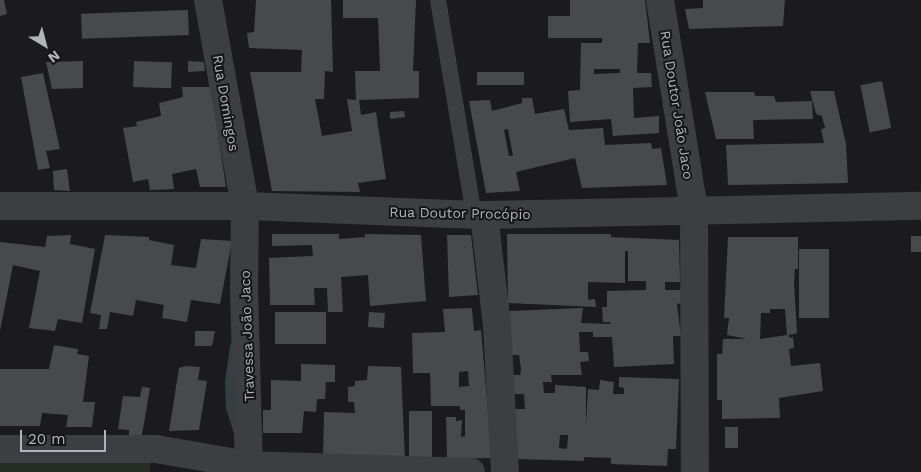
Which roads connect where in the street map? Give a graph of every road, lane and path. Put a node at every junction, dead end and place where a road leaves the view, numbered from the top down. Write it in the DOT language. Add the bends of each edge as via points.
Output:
graph roads {
  1 [pos="208,0"];
  2 [pos="438,0"];
  3 [pos="660,0"];
  4 [pos="0,206"];
  5 [pos="245,206"];
  6 [pos="921,206"];
  7 [pos="694,210"];
  8 [pos="479,215"];
  9 [pos="0,449"];
  10 [pos="155,460"];
  11 [pos="249,469"];
  12 [pos="471,472"];
  13 [pos="505,472"];
  14 [pos="694,472"];
  1 -- 5 [label="street, Rua Domingos"];
  2 -- 8 [label="lane"];
  3 -- 7 [label="street, Rua Doutor João Jaco"];
  4 -- 5 [label="street, Rua Doutor Procópio"];
  5 -- 8 [label="street, Rua Doutor Procópio"];
  5 -- 11 [label="street, Travessa João Jaco"];
  6 -- 7 [label="street, Rua Doutor Procópio"];
  7 -- 8 [label="street, Rua Doutor Procópio"];
  7 -- 14 [label="street, Rua Doutor João Jaco"];
  8 -- 13 [label="street" via="497,325"];
  9 -- 10 [label="street"];
  10 -- 11 [label="street"];
  11 -- 12 [label="street"];
}
